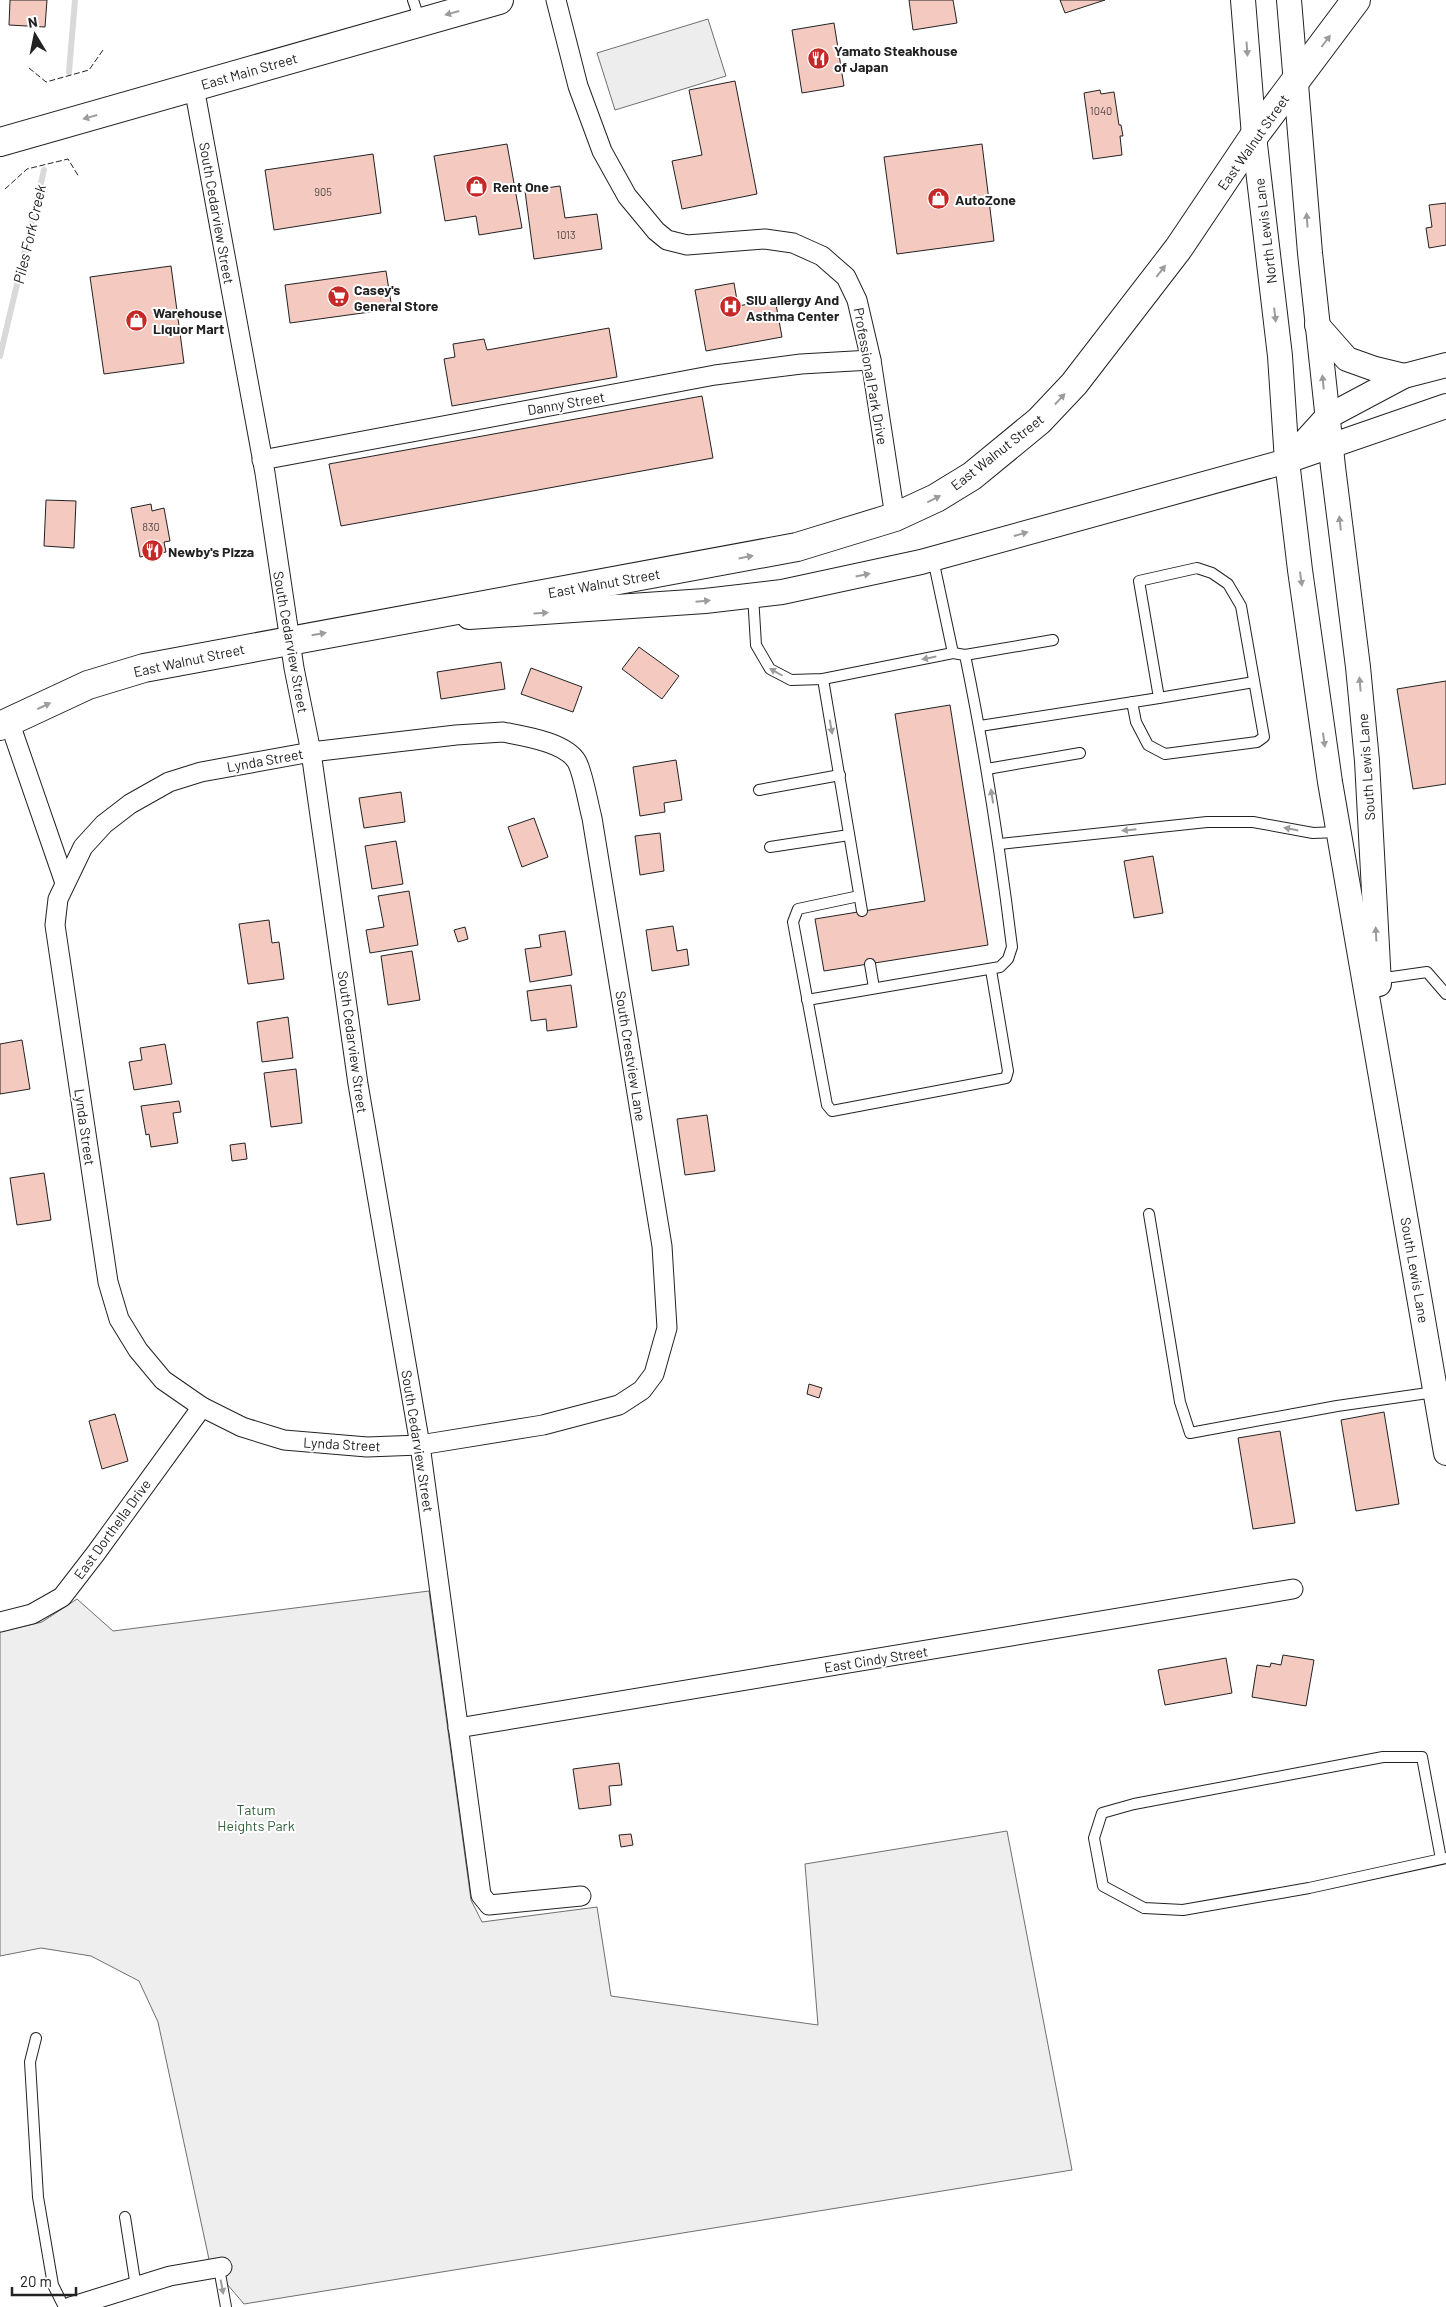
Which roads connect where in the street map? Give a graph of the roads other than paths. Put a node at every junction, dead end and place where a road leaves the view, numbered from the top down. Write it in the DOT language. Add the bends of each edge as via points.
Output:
graph roads {
  1 [pos="499,0"];
  2 [pos="556,0"];
  3 [pos="1243,0"];
  4 [pos="1289,0"];
  5 [pos="1356,0"];
  6 [pos="417,11"];
  7 [pos="1296,80"];
  8 [pos="194,87"];
  9 [pos="1254,136"];
  10 [pos="3,141"];
  11 [pos="1317,324"];
  12 [pos="871,360"];
  13 [pos="1446,365"];
  14 [pos="1404,376"];
  15 [pos="1446,406"];
  16 [pos="1327,417"];
  17 [pos="1330,448"];
  18 [pos="262,460"];
  19 [pos="1287,461"];
  20 [pos="895,517"];
  21 [pos="933,559"];
  22 [pos="753,595"];
  23 [pos="388,622"];
  24 [pos="289,640"];
  25 [pos="1053,640"];
  26 [pos="953,653"];
  27 [pos="965,655"];
  28 [pos="823,679"];
  29 [pos="1254,682"];
  30 [pos="1159,698"];
  31 [pos="1132,702"];
  32 [pos="5,724"];
  33 [pos="980,726"];
  34 [pos="312,752"];
  35 [pos="1080,753"];
  36 [pos="987,769"];
  37 [pos="840,775"];
  38 [pos="759,790"];
  39 [pos="1339,832"];
  40 [pos="849,835"];
  41 [pos="1000,844"];
  42 [pos="770,847"];
  43 [pos="65,883"];
  44 [pos="859,896"];
  45 [pos="862,911"];
  46 [pos="870,964"];
  47 [pos="991,970"];
  48 [pos="1378,979"];
  49 [pos="874,988"];
  50 [pos="1446,994"];
  51 [pos="807,1000"];
  52 [pos="1384,1087"];
  53 [pos="1149,1214"];
  54 [pos="1435,1392"];
  55 [pos="202,1407"];
  56 [pos="420,1445"];
  57 [pos="1446,1453"];
  58 [pos="1293,1589"];
  59 [pos="0,1622"];
  60 [pos="458,1728"];
  61 [pos="1444,1859"];
  62 [pos="581,1896"];
  63 [pos="36,2038"];
  64 [pos="125,2217"];
  65 [pos="220,2268"];
  66 [pos="136,2287"];
  67 [pos="64,2307"];
  68 [pos="70,2307"];
  69 [pos="226,2307"];
  1 -- 6 [label="highway, East Main Street, one-way"];
  2 -- 12 [label="street, Professional Park Drive" via="578,86 602,151 627,196 656,231 667,240 687,245 766,239 793,243 822,256 846,277 857,300"];
  3 -- 9 [label="street, North Lewis Lane, one-way"];
  4 -- 7 [label="street"];
  7 -- 5 [label="highway, East Walnut Street, one-way"];
  6 -- 8 [label="highway, East Main Street"];
  7 -- 9 [label="highway, East Walnut Street"];
  11 -- 7 [label="street, one-way"];
  8 -- 10 [label="highway, East Main Street, one-way"];
  8 -- 18 [label="street, South Cedarview Street"];
  9 -- 19 [label="street, North Lewis Lane, one-way" via="1280,356"];
  20 -- 9 [label="highway, East Walnut Street, one-way" via="972,476 1039,422 1074,384 1178,249"];
  11 -- 14 [label="street" via="1347,359"];
  16 -- 11 [label="street, one-way"];
  12 -- 18 [label="street, Danny Street" via="801,364 715,376"];
  12 -- 20 [label="street, Professional Park Drive"];
  13 -- 14 [label="street"];
  14 -- 16 [label="street"];
  15 -- 17 [label="street, East Walnut Street"];
  16 -- 17 [label="street"];
  16 -- 19 [label="street"];
  17 -- 19 [label="street, East Walnut Street"];
  48 -- 17 [label="street, South Lewis Lane, one-way" via="1370,807 1360,686"];
  18 -- 24 [label="street, South Cedarview Street"];
  21 -- 19 [label="street, East Walnut Street, one-way"];
  19 -- 39 [label="street, South Lewis Lane, one-way"];
  23 -- 20 [label="highway, East Walnut Street, one-way" via="797,547"];
  22 -- 21 [label="street, East Walnut Street, one-way" via="782,592"];
  21 -- 26 [label="lane"];
  23 -- 22 [label="street, East Walnut Street, one-way" via="538,614"];
  28 -- 22 [label="lane, one-way" via="791,680 770,669 756,645"];
  24 -- 23 [label="highway, East Walnut Street, one-way"];
  32 -- 24 [label="highway, East Walnut Street, one-way" via="119,674"];
  24 -- 34 [label="street, South Cedarview Street"];
  25 -- 27 [label="lane"];
  26 -- 27 [label="lane"];
  26 -- 28 [label="lane, one-way"];
  27 -- 33 [label="lane"];
  28 -- 37 [label="lane, one-way"];
  29 -- 30 [label="lane"];
  29 -- 30 [label="lane" via="1241,606 1228,584 1197,568 1139,582"];
  29 -- 31 [label="lane" via="1264,737 1257,742 1165,754 1148,745 1136,722"];
  30 -- 31 [label="lane"];
  31 -- 33 [label="lane"];
  32 -- 43 [label="street"];
  33 -- 36 [label="lane"];
  34 -- 43 [label="street, Lynda Street" via="201,772 169,782 130,804 104,824 83,848"];
  34 -- 56 [label="street, South Cedarview Street" via="358,1084"];
  34 -- 56 [label="street, South Crestview Lane" via="503,732 555,746 576,761 592,818 660,1236 668,1328 654,1374 642,1390 619,1405 543,1425"];
  35 -- 36 [label="lane"];
  41 -- 36 [label="lane, one-way"];
  37 -- 38 [label="lane"];
  37 -- 40 [label="lane"];
  39 -- 41 [label="lane, one-way" via="1313,833 1253,822 1207,822"];
  39 -- 52 [label="street, South Lewis Lane"];
  40 -- 42 [label="lane"];
  40 -- 44 [label="lane"];
  41 -- 47 [label="lane" via="1012,946 1008,959"];
  43 -- 55 [label="street, Lynda Street" via="58,898 55,925 108,1282 119,1319 138,1350 163,1380"];
  44 -- 45 [label="lane"];
  44 -- 51 [label="lane" via="798,908 794,922"];
  46 -- 49 [label="lane"];
  47 -- 49 [label="lane"];
  47 -- 51 [label="lane" via="1008,1071 1006,1078 832,1111 827,1105"];
  48 -- 50 [label="lane" via="1427,972"];
  48 -- 52 [label="street, South Lewis Lane"];
  49 -- 51 [label="lane"];
  52 -- 54 [label="street, South Lewis Lane"];
  53 -- 54 [label="lane" via="1180,1402 1190,1433"];
  54 -- 57 [label="street, South Lewis Lane"];
  55 -- 56 [label="street, Lynda Street" via="242,1427 284,1440 367,1447"];
  55 -- 59 [label="street, East Dorthella Drive" via="62,1597 32,1614"];
  56 -- 60 [label="street, South Cedarview Street"];
  58 -- 60 [label="street, East Cindy Street"];
  60 -- 62 [label="street, South Cedarview Street" via="481,1895 489,1905"];
  61 -- 61 [label="lane" via="1183,1910 1144,1908 1103,1886 1094,1838 1102,1813 1134,1804 1383,1757 1422,1757"];
  63 -- 67 [label="lane" via="30,2062 38,2197 54,2285"];
  64 -- 66 [label="lane"];
  65 -- 66 [label="street" via="170,2276"];
  65 -- 69 [label="lane, one-way"];
  66 -- 68 [label="street"];
}
